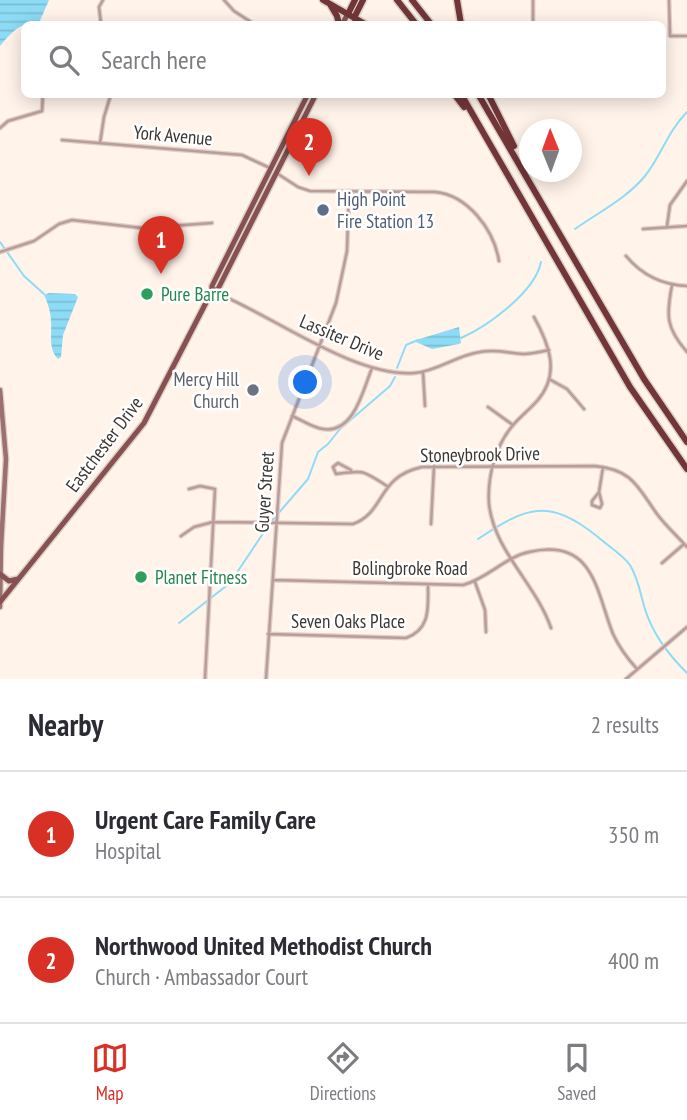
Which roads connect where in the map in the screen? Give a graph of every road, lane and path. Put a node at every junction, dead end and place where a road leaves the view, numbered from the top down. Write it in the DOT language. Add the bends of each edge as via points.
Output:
graph roads {
  1 [pos="103,0"];
  2 [pos="224,0"];
  3 [pos="323,0"];
  4 [pos="355,0"];
  5 [pos="363,0"];
  6 [pos="397,0"];
  7 [pos="412,0"];
  8 [pos="457,0"];
  9 [pos="533,0"];
  10 [pos="668,0"];
  11 [pos="330,5"];
  12 [pos="351,19"];
  13 [pos="101,21"];
  14 [pos="247,21"];
  15 [pos="340,21"];
  16 [pos="413,21"];
  17 [pos="429,21"];
  18 [pos="460,21"];
  19 [pos="533,21"];
  20 [pos="687,36"];
  21 [pos="43,98"];
  22 [pos="110,98"];
  23 [pos="306,98"];
  24 [pos="314,98"];
  25 [pos="457,98"];
  26 [pos="463,98"];
  27 [pos="480,98"];
  28 [pos="490,98"];
  29 [pos="474,119"];
  30 [pos="0,128"];
  31 [pos="62,140"];
  32 [pos="100,143"];
  33 [pos="274,171"];
  34 [pos="687,181"];
  35 [pos="349,191"];
  36 [pos="538,195"];
  37 [pos="212,223"];
  38 [pos="667,226"];
  39 [pos="687,226"];
  40 [pos="643,229"];
  41 [pos="0,252"];
  42 [pos="626,256"];
  43 [pos="499,261"];
  44 [pos="672,285"];
  45 [pos="687,286"];
  46 [pos="212,291"];
  47 [pos="534,317"];
  48 [pos="320,345"];
  49 [pos="549,350"];
  50 [pos="687,352"];
  51 [pos="373,368"];
  52 [pos="423,372"];
  53 [pos="550,379"];
  54 [pos="0,390"];
  55 [pos="425,406"];
  56 [pos="488,407"];
  57 [pos="584,409"];
  58 [pos="292,416"];
  59 [pos="513,425"];
  60 [pos="687,442"];
  61 [pos="434,466"];
  62 [pos="493,466"];
  63 [pos="603,467"];
  64 [pos="687,469"];
  65 [pos="351,470"];
  66 [pos="387,486"];
  67 [pos="189,489"];
  68 [pos="599,492"];
  69 [pos="2,500"];
  70 [pos="213,522"];
  71 [pos="275,523"];
  72 [pos="431,524"];
  73 [pos="181,536"];
  74 [pos="686,545"];
  75 [pos="512,559"];
  76 [pos="662,563"];
  77 [pos="0,574"];
  78 [pos="18,579"];
  79 [pos="273,580"];
  80 [pos="475,582"];
  81 [pos="428,585"];
  82 [pos="0,601"];
  83 [pos="0,607"];
  84 [pos="687,626"];
  85 [pos="551,628"];
  86 [pos="486,632"];
  87 [pos="268,634"];
  88 [pos="637,669"];
  89 [pos="205,679"];
  90 [pos="266,679"];
  91 [pos="626,679"];
  1 -- 13 [label="street"];
  2 -- 14 [label="street"];
  3 -- 11 [label="highway"];
  4 -- 12 [label="highway"];
  5 -- 12 [label="highway"];
  6 -- 16 [label="highway"];
  7 -- 17 [label="highway"];
  8 -- 18 [label="highway"];
  9 -- 19 [label="street"];
  10 -- 20 [label="street" via="670,36"];
  11 -- 12 [label="highway"];
  11 -- 15 [label="highway"];
  21 -- 30 [label="street" via="42,111"];
  22 -- 32 [label="street"];
  23 -- 33 [label="main road, Eastchester Drive"];
  24 -- 33 [label="main road, Eastchester Drive"];
  25 -- 29 [label="highway"];
  26 -- 29 [label="highway"];
  27 -- 36 [label="highway"];
  28 -- 36 [label="highway"];
  29 -- 64 [label="highway" via="631,387"];
  31 -- 32 [label="street, York Avenue"];
  32 -- 33 [label="street, York Avenue" via="242,155"];
  33 -- 35 [label="street, York Avenue" via="305,190"];
  33 -- 46 [label="main road, Eastchester Drive"];
  34 -- 38 [label="street" via="670,205"];
  35 -- 43 [label="street, York Avenue" via="435,192 455,197 476,214"];
  35 -- 48 [label="street, Guyer Street" via="343,277"];
  36 -- 60 [label="highway" via="644,379"];
  37 -- 41 [label="street" via="149,228 72,220 34,241"];
  38 -- 39 [label="street"];
  38 -- 40 [label="street"];
  42 -- 44 [label="street" via="648,275"];
  44 -- 45 [label="street"];
  44 -- 50 [label="street" via="669,324"];
  46 -- 48 [label="street, Lassiter Drive"];
  46 -- 78 [label="main road, Eastchester Drive" via="144,422"];
  47 -- 49 [label="street"];
  48 -- 51 [label="street, Lassiter Drive"];
  48 -- 58 [label="street, Guyer Street"];
  49 -- 52 [label="street, Lassiter Drive" via="530,354 482,351"];
  49 -- 53 [label="street"];
  51 -- 52 [label="street, Lassiter Drive"];
  51 -- 58 [label="street" via="353,413 342,426 322,429"];
  52 -- 55 [label="street"];
  53 -- 57 [label="street" via="567,389"];
  53 -- 59 [label="street" via="539,399"];
  54 -- 69 [label="street" via="6,452"];
  56 -- 59 [label="street"];
  58 -- 71 [label="street, Guyer Street" via="282,443"];
  59 -- 62 [label="street"];
  61 -- 62 [label="street, Stoneybrook Drive"];
  61 -- 66 [label="street, Stoneybrook Drive" via="412,469"];
  61 -- 72 [label="street"];
  62 -- 63 [label="street, Stoneybrook Drive"];
  62 -- 75 [label="street" via="489,503"];
  63 -- 68 [label="street"];
  63 -- 74 [label="street, Stoneybrook Drive" via="635,482"];
  65 -- 65 [label="street" via="336,474 332,467 338,463"];
  65 -- 66 [label="street"];
  66 -- 71 [label="street, Stoneybrook Drive" via="359,522 343,526"];
  67 -- 70 [label="street" via="215,489"];
  69 -- 77 [label="street"];
  70 -- 71 [label="street, Stoneybrook Drive"];
  70 -- 73 [label="street, Stoneybrook Drive"];
  70 -- 89 [label="street"];
  71 -- 79 [label="street, Guyer Street"];
  74 -- 76 [label="street"];
  75 -- 80 [label="street, Bolingbroke Road"];
  75 -- 85 [label="street"];
  75 -- 88 [label="street, Bolingbroke Road" via="549,550 583,564 596,582 615,637"];
  77 -- 78 [label="main road"];
  77 -- 82 [label="street"];
  78 -- 82 [label="main road, Eastchester Drive"];
  79 -- 81 [label="street, Bolingbroke Road"];
  79 -- 87 [label="street, Guyer Street"];
  80 -- 81 [label="street, Bolingbroke Road"];
  80 -- 86 [label="street" via="485,610"];
  81 -- 87 [label="street, Seven Oaks Place" via="426,621 407,638"];
  82 -- 83 [label="street"];
  84 -- 88 [label="street"];
  87 -- 90 [label="street, Guyer Street"];
  88 -- 91 [label="street"];
}
